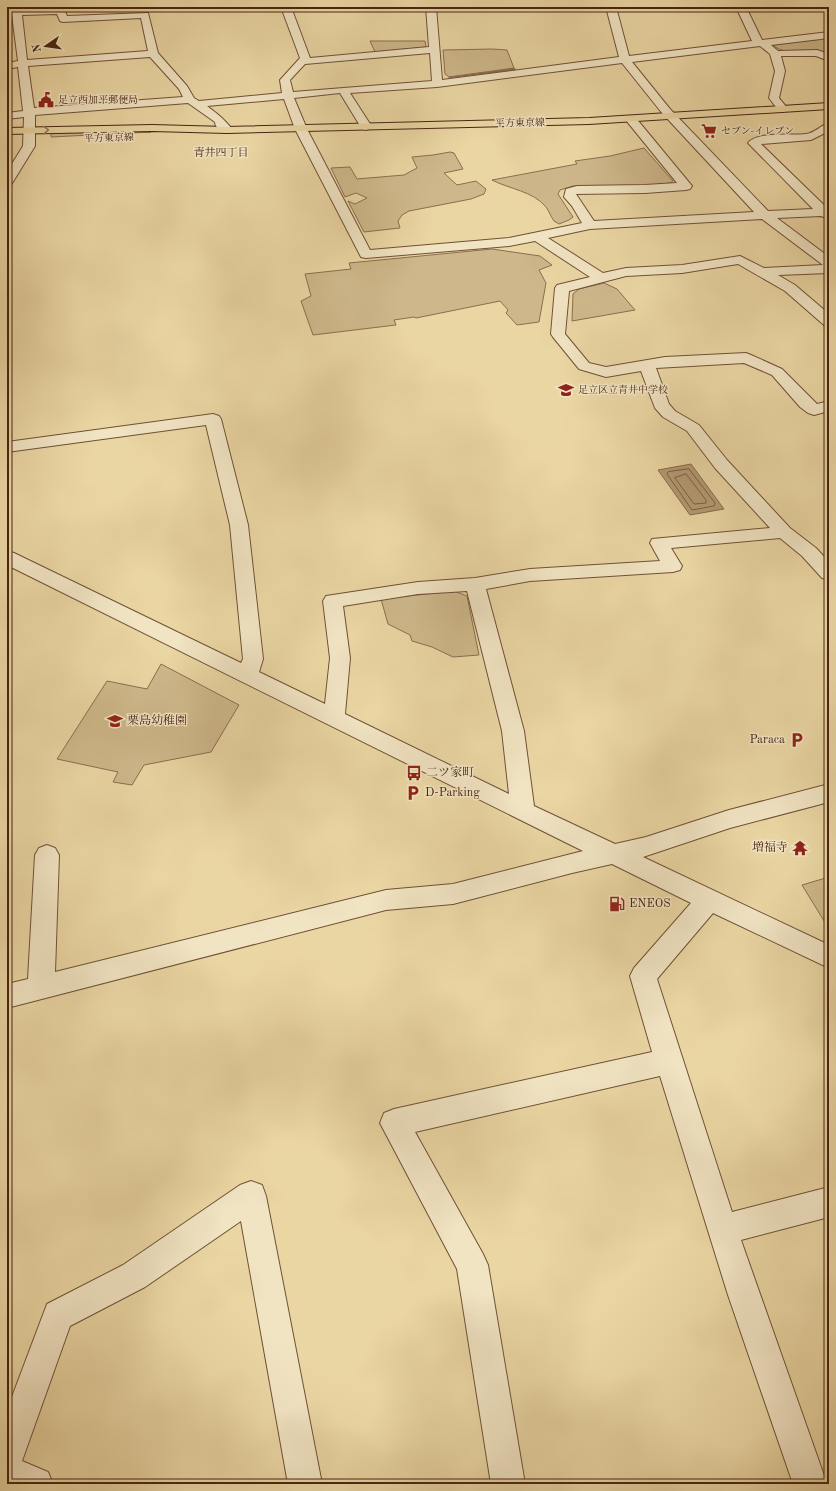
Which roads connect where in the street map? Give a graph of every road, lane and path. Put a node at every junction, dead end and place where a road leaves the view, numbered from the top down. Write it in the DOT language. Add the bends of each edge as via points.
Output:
graph roads {
  1 [pos="286,7"];
  2 [pos="431,7"];
  3 [pos="611,7"];
  4 [pos="741,7"];
  5 [pos="16,10"];
  6 [pos="829,35"];
  7 [pos="760,43"];
  8 [pos="434,50"];
  9 [pos="775,53"];
  10 [pos="153,54"];
  11 [pos="342,58"];
  12 [pos="829,58"];
  13 [pos="625,60"];
  14 [pos="306,61"];
  15 [pos="22,63"];
  16 [pos="7,66"];
  17 [pos="437,84"];
  18 [pos="358,89"];
  19 [pos="343,90"];
  20 [pos="288,95"];
  21 [pos="194,102"];
  22 [pos="829,106"];
  23 [pos="783,109"];
  24 [pos="29,112"];
  25 [pos="7,116"];
  26 [pos="671,117"];
  27 [pos="631,119"];
  28 [pos="829,126"];
  29 [pos="366,127"];
  30 [pos="301,129"];
  31 [pos="226,130"];
  32 [pos="7,131"];
  33 [pos="30,135"];
  34 [pos="7,141"];
  35 [pos="7,182"];
  36 [pos="826,213"];
  37 [pos="764,215"];
  38 [pos="590,225"];
  39 [pos="538,237"];
  40 [pos="829,263"];
  41 [pos="829,269"];
  42 [pos="764,272"];
  43 [pos="601,278"];
  44 [pos="829,322"];
  45 [pos="647,365"];
  46 [pos="829,406"];
  47 [pos="7,447"];
  48 [pos="784,532"];
  49 [pos="7,557"];
  50 [pos="829,574"];
  51 [pos="475,584"];
  52 [pos="246,675"];
  53 [pos="334,718"];
  54 [pos="829,793"];
  55 [pos="523,810"];
  56 [pos="614,853"];
  57 [pos="47,855"];
  58 [pos="709,900"];
  59 [pos="829,957"];
  60 [pos="41,987"];
  61 [pos="7,996"];
  62 [pos="668,1061"];
  63 [pos="829,1202"];
  64 [pos="723,1229"];
  65 [pos="7,1457"];
  66 [pos="7,1472"];
  67 [pos="36,1484"];
  68 [pos="305,1484"];
  69 [pos="508,1484"];
  70 [pos="810,1484"];
  1 -- 14 [label="street"];
  2 -- 8 [label="street"];
  3 -- 13 [label="street"];
  4 -- 7 [label="street"];
  5 -- 10 [label="street" via="61,11 62,19 145,15"];
  5 -- 15 [label="street"];
  6 -- 7 [label="street"];
  7 -- 9 [label="street"];
  7 -- 13 [label="street"];
  8 -- 11 [label="street"];
  8 -- 17 [label="street"];
  9 -- 12 [label="street" via="817,53"];
  9 -- 23 [label="street" via="780,71 774,98"];
  10 -- 15 [label="street"];
  10 -- 21 [label="street"];
  11 -- 14 [label="street"];
  11 -- 18 [label="street"];
  13 -- 17 [label="street"];
  13 -- 26 [label="street"];
  14 -- 20 [label="street" via="302,61 285,80"];
  15 -- 16 [label="street"];
  15 -- 24 [label="street"];
  17 -- 18 [label="street"];
  18 -- 19 [label="street"];
  19 -- 20 [label="street"];
  19 -- 29 [label="street"];
  20 -- 21 [label="street"];
  20 -- 30 [label="street"];
  21 -- 24 [label="street"];
  21 -- 31 [label="street" via="221,121"];
  22 -- 23 [label="main road, 平方東京線"];
  23 -- 26 [label="main road, 平方東京線"];
  24 -- 25 [label="street"];
  24 -- 33 [label="street"];
  26 -- 27 [label="main road, 平方東京線"];
  26 -- 37 [label="street"];
  27 -- 29 [label="main road, 平方東京線"];
  27 -- 38 [label="street" via="686,186 570,192 570,197"];
  28 -- 36 [label="street" via="811,137 759,140 754,143"];
  29 -- 30 [label="main road, 平方東京線"];
  30 -- 31 [label="main road, 平方東京線"];
  30 -- 39 [label="street" via="366,254 509,242"];
  31 -- 33 [label="main road, 平方東京線" via="144,137"];
  32 -- 33 [label="main road, 平方東京線"];
  33 -- 34 [label="main road, 平方東京線"];
  33 -- 35 [label="street" via="29,146"];
  36 -- 37 [label="street"];
  37 -- 38 [label="street"];
  37 -- 40 [label="street"];
  38 -- 39 [label="street"];
  39 -- 43 [label="street"];
  41 -- 42 [label="street"];
  42 -- 43 [label="street" via="740,260 682,269 626,272"];
  42 -- 44 [label="street" via="806,300"];
  43 -- 45 [label="street" via="562,288 558,334 584,366 606,372"];
  45 -- 46 [label="street" via="746,358 777,372 814,410"];
  45 -- 48 [label="street" via="661,405 669,414 693,428 721,464"];
  47 -- 52 [label="street" via="213,419 239,525 253,659"];
  48 -- 50 [label="street" via="809,552"];
  48 -- 51 [label="street" via="659,543 672,566 530,576"];
  49 -- 52 [label="street"];
  51 -- 53 [label="street" via="418,588 334,601 340,658"];
  51 -- 55 [label="street" via="513,731"];
  52 -- 53 [label="street"];
  53 -- 55 [label="street"];
  54 -- 56 [label="street" via="729,819 646,848"];
  55 -- 56 [label="street"];
  56 -- 58 [label="street"];
  56 -- 60 [label="street" via="453,894 386,900"];
  57 -- 60 [label="street"];
  58 -- 59 [label="street"];
  58 -- 62 [label="street" via="643,976"];
  60 -- 61 [label="street"];
  62 -- 64 [label="street"];
  62 -- 69 [label="street" via="394,1124 472,1265"];
  63 -- 64 [label="street"];
  64 -- 70 [label="street"];
  65 -- 68 [label="street" via="58,1315 134,1276 251,1196"];
  66 -- 67 [label="street"];
}
